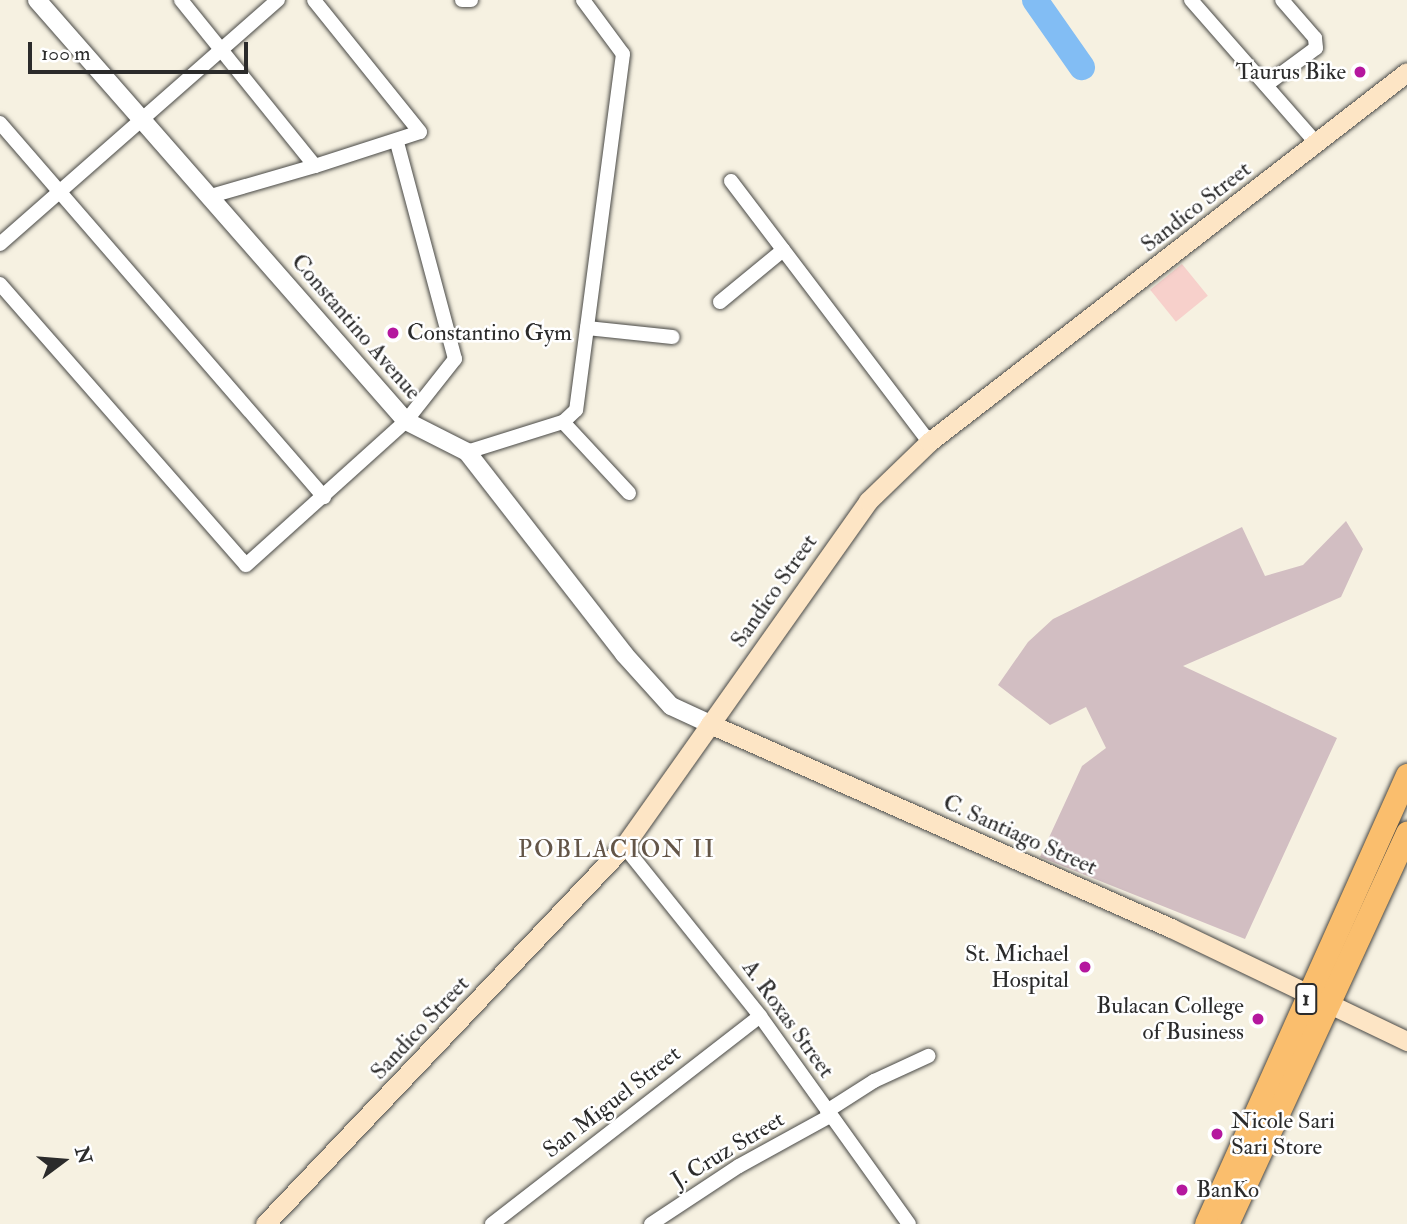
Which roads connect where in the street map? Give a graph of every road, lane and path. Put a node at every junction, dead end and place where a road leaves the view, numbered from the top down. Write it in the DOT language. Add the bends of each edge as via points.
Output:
graph roads {
  1 [pos="37,0"];
  2 [pos="181,0"];
  3 [pos="278,0"];
  4 [pos="314,0"];
  5 [pos="462,0"];
  6 [pos="471,0"];
  7 [pos="583,0"];
  8 [pos="1191,0"];
  9 [pos="1282,0"];
  10 [pos="222,48"];
  11 [pos="1407,72"];
  12 [pos="1266,85"];
  13 [pos="0,123"];
  14 [pos="141,123"];
  15 [pos="397,142"];
  16 [pos="1317,144"];
  17 [pos="315,166"];
  18 [pos="731,181"];
  19 [pos="62,193"];
  20 [pos="211,196"];
  21 [pos="0,244"];
  22 [pos="783,250"];
  23 [pos="0,285"];
  24 [pos="720,302"];
  25 [pos="587,328"];
  26 [pos="673,337"];
  27 [pos="406,421"];
  28 [pos="563,422"];
  29 [pos="929,442"];
  30 [pos="467,452"];
  31 [pos="629,493"];
  32 [pos="324,497"];
  33 [pos="710,724"];
  34 [pos="1407,775"];
  35 [pos="1407,831"];
  36 [pos="624,846"];
  37 [pos="1320,997"];
  38 [pos="760,1016"];
  39 [pos="1407,1041"];
  40 [pos="928,1056"];
  41 [pos="828,1114"];
  42 [pos="275,1221"];
  43 [pos="492,1224"];
  44 [pos="651,1224"];
  45 [pos="909,1224"];
  46 [pos="1206,1224"];
  47 [pos="1227,1224"];
  1 -- 14 [label="street, Constantino Avenue"];
  2 -- 10 [label="street"];
  3 -- 10 [label="street"];
  4 -- 15 [label="street" via="420,132"];
  5 -- 6 [label="street"];
  7 -- 25 [label="street" via="623,51"];
  8 -- 12 [label="street"];
  9 -- 12 [label="street" via="1315,38 1316,48"];
  10 -- 14 [label="street"];
  10 -- 17 [label="street"];
  11 -- 16 [label="main road, Sandico Street"];
  12 -- 16 [label="street"];
  13 -- 19 [label="street"];
  14 -- 19 [label="street"];
  14 -- 20 [label="street, Constantino Avenue"];
  15 -- 17 [label="street"];
  15 -- 27 [label="street" via="456,356"];
  16 -- 29 [label="main road, Sandico Street"];
  17 -- 20 [label="street"];
  18 -- 22 [label="street"];
  19 -- 21 [label="street"];
  19 -- 32 [label="street"];
  20 -- 27 [label="street, Constantino Avenue"];
  22 -- 24 [label="street"];
  22 -- 29 [label="street"];
  23 -- 32 [label="street" via="246,565"];
  25 -- 26 [label="street"];
  25 -- 28 [label="street" via="576,410"];
  27 -- 30 [label="street, Constantino Avenue"];
  27 -- 32 [label="street"];
  28 -- 30 [label="street"];
  28 -- 31 [label="street"];
  29 -- 33 [label="main road, Sandico Street" via="868,501"];
  30 -- 33 [label="street, Constantino Avenue" via="624,654 671,706"];
  33 -- 36 [label="main road, Sandico Street"];
  33 -- 37 [label="main road, C. Santiago Street"];
  34 -- 37 [label="highway, 1"];
  35 -- 37 [label="highway, 1"];
  36 -- 38 [label="street, A. Roxas Street"];
  36 -- 42 [label="main road, Sandico Street"];
  37 -- 39 [label="main road, C. Santiago Street"];
  37 -- 46 [label="highway, 1"];
  37 -- 47 [label="highway, 1"];
  38 -- 41 [label="street, A. Roxas Street"];
  38 -- 43 [label="street, San Miguel Street"];
  40 -- 41 [label="street, J. Cruz Street" via="874,1080"];
  41 -- 44 [label="street, J. Cruz Street"];
  41 -- 45 [label="street, A. Roxas Street"];
}
